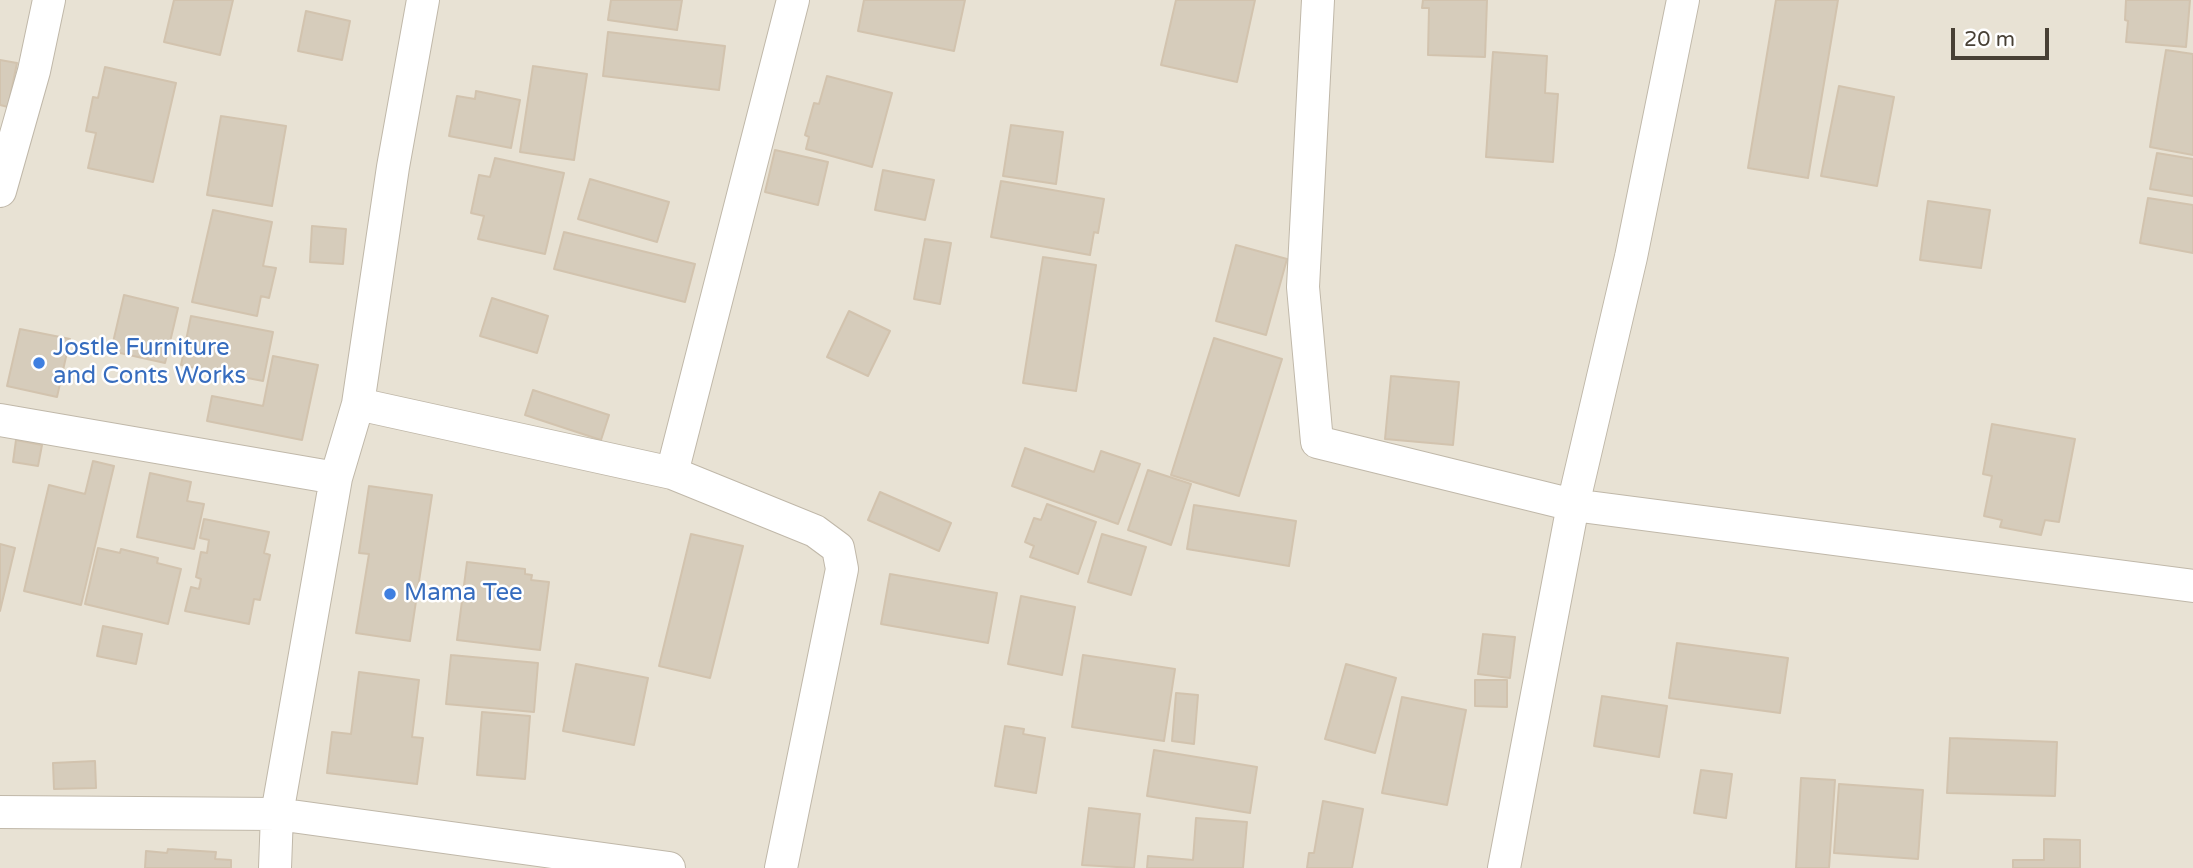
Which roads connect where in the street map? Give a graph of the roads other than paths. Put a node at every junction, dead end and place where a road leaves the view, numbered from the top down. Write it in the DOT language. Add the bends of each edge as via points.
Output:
graph roads {
  1 [pos="50,0"];
  2 [pos="423,0"];
  3 [pos="793,0"];
  4 [pos="1318,0"];
  5 [pos="1683,0"];
  6 [pos="0,191"];
  7 [pos="358,404"];
  8 [pos="0,420"];
  9 [pos="672,473"];
  10 [pos="336,478"];
  11 [pos="1573,505"];
  12 [pos="2193,586"];
  13 [pos="0,812"];
  14 [pos="277,814"];
  15 [pos="275,868"];
  16 [pos="667,868"];
  17 [pos="780,868"];
  18 [pos="1504,868"];
  1 -- 6 [label="street"];
  2 -- 7 [label="street"];
  3 -- 9 [label="street"];
  4 -- 11 [label="street" via="1303,287 1317,442"];
  5 -- 11 [label="street"];
  7 -- 9 [label="street"];
  7 -- 10 [label="street"];
  8 -- 10 [label="street"];
  9 -- 17 [label="street" via="815,531 838,548 842,569"];
  10 -- 14 [label="street"];
  11 -- 12 [label="street"];
  11 -- 18 [label="street"];
  13 -- 14 [label="street"];
  14 -- 15 [label="street"];
  14 -- 16 [label="street"];
}
